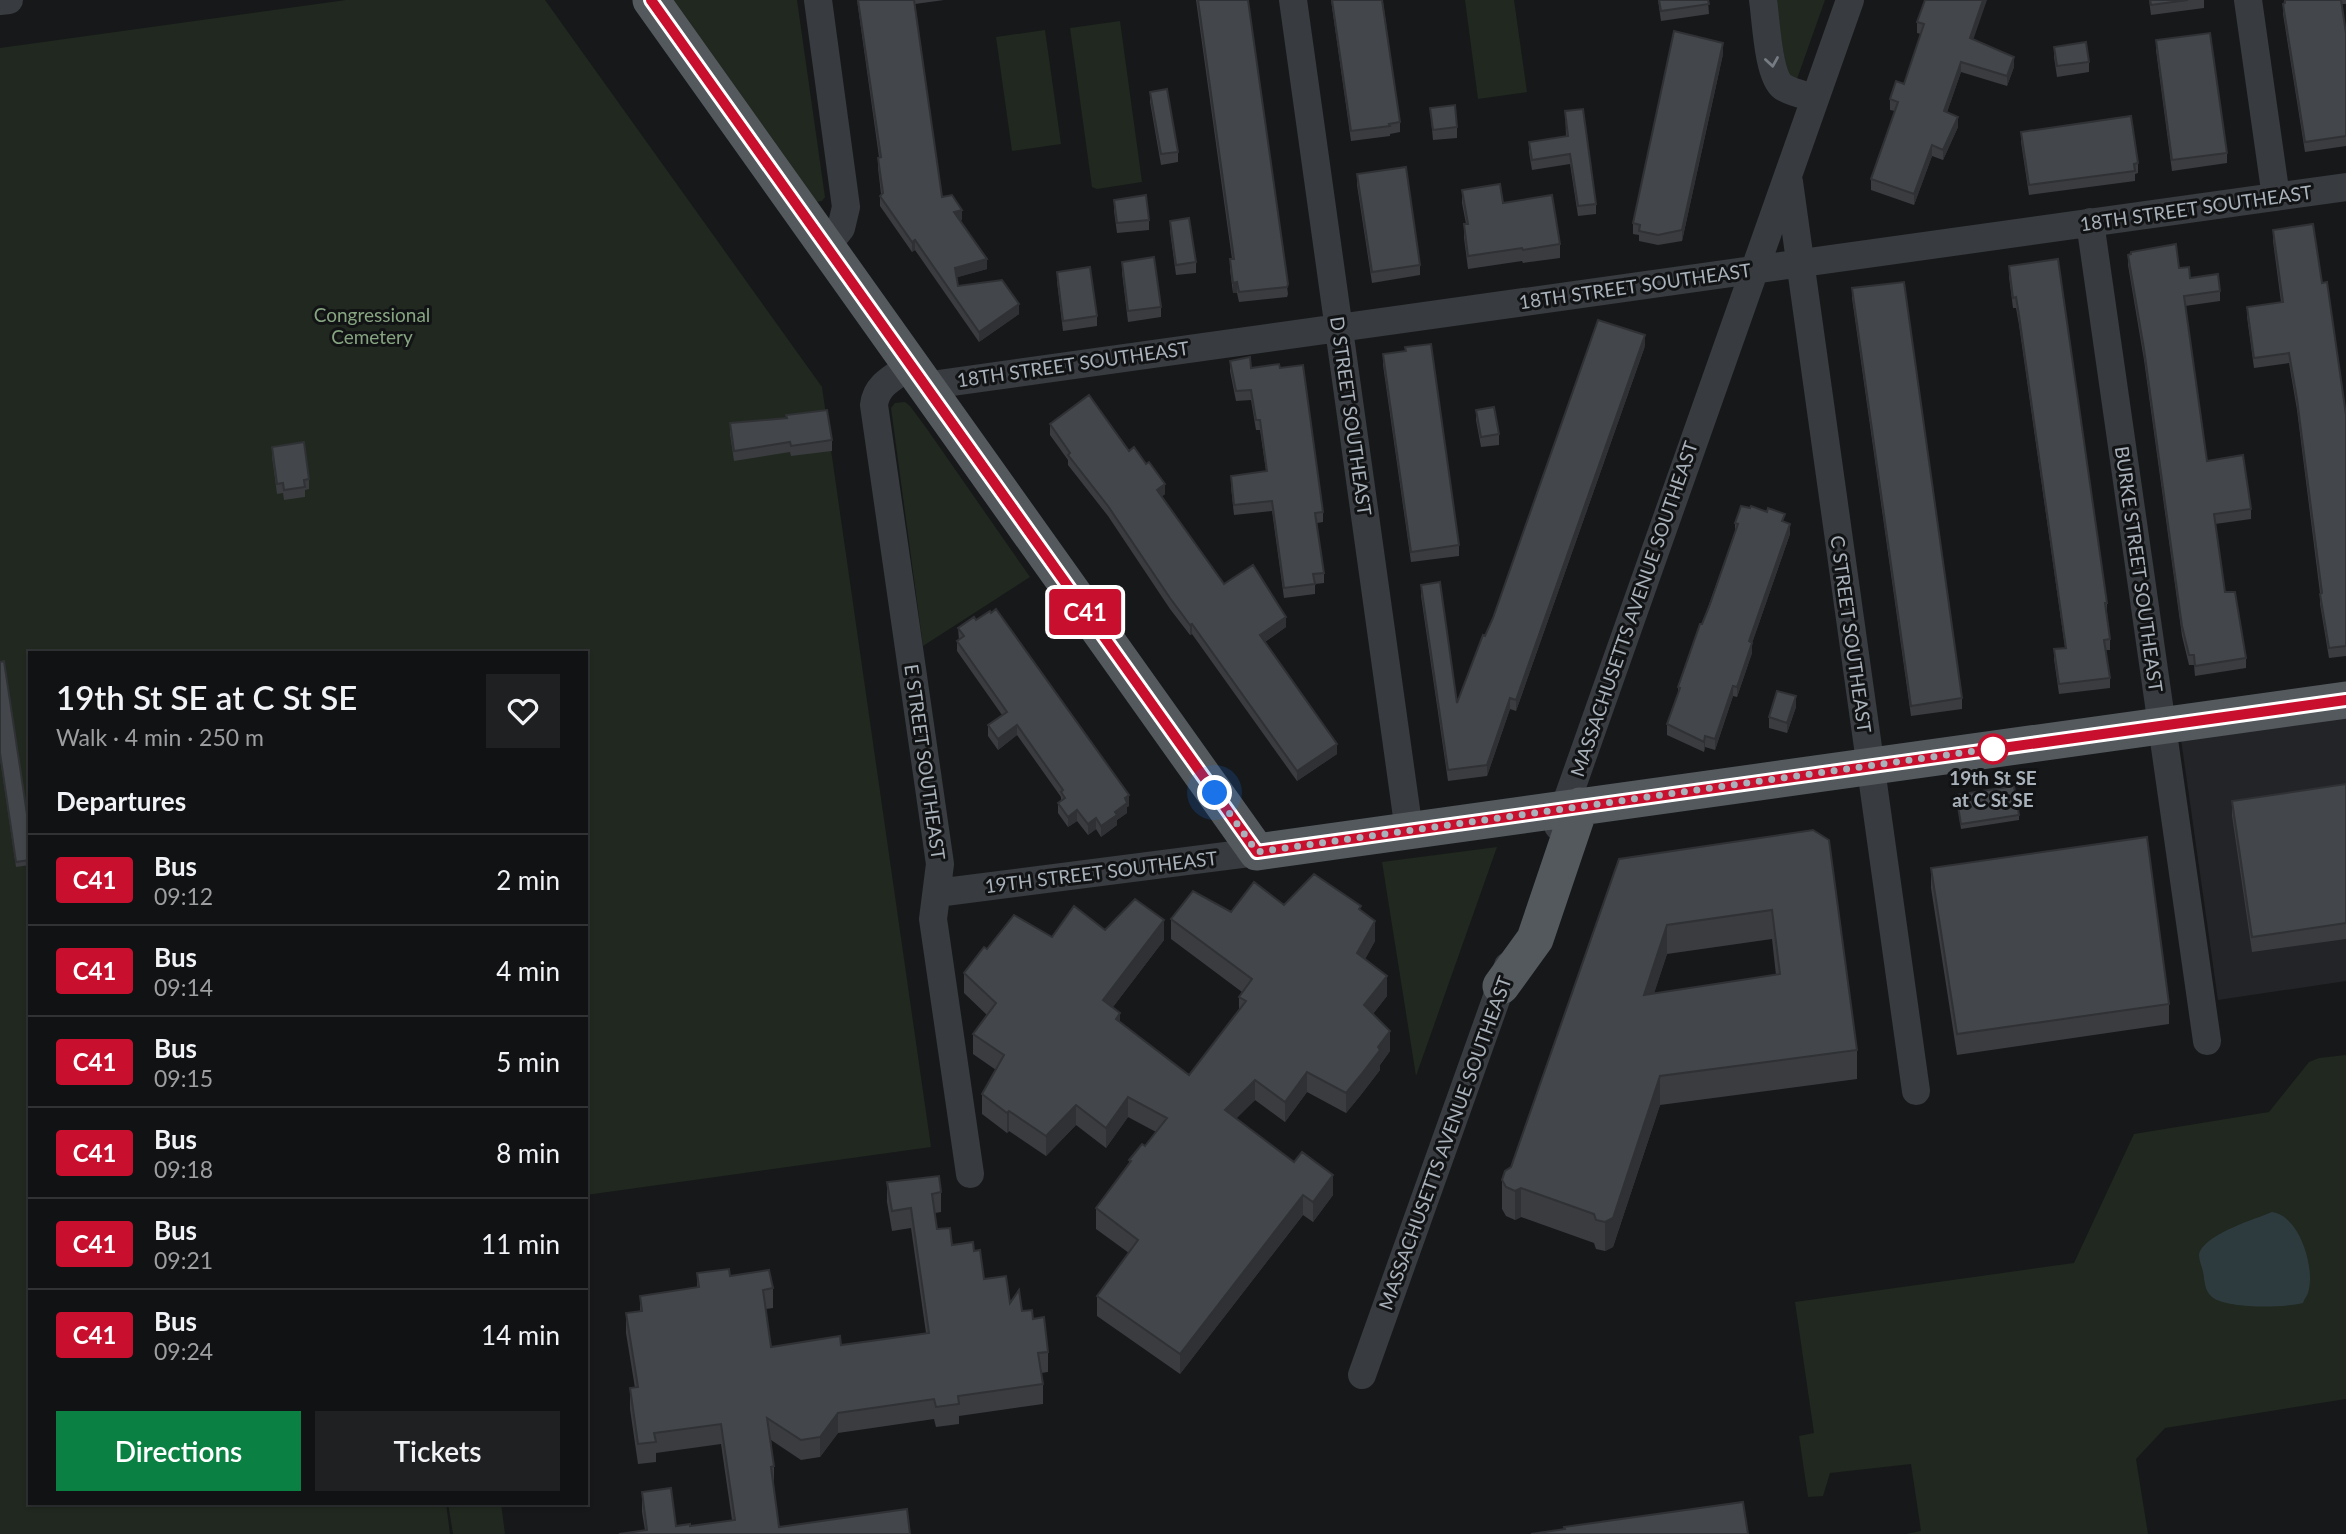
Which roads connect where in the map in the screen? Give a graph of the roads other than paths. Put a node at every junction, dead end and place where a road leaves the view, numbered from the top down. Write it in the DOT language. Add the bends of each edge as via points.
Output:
graph roads {
  1 [pos="9,0"];
  2 [pos="650,0"];
  3 [pos="818,0"];
  4 [pos="1293,0"];
  5 [pos="1763,0"];
  6 [pos="1850,0"];
  7 [pos="2248,0"];
  8 [pos="0,1"];
  9 [pos="1815,99"];
  10 [pos="1788,176"];
  11 [pos="2346,187"];
  12 [pos="2276,197"];
  13 [pos="2090,222"];
  14 [pos="826,247"];
  15 [pos="1799,263"];
  16 [pos="1754,269"];
  17 [pos="1339,328"];
  18 [pos="917,376"];
  19 [pos="2346,700"];
  20 [pos="2162,724"];
  21 [pos="1870,766"];
  22 [pos="1572,808"];
  23 [pos="1409,831"];
  24 [pos="1257,852"];
  25 [pos="937,893"];
  26 [pos="1501,986"];
  27 [pos="2207,1041"];
  28 [pos="1916,1091"];
  29 [pos="970,1174"];
  30 [pos="1362,1376"];
  1 -- 8 [label="street"];
  2 -- 14 [label="main road"];
  3 -- 14 [label="street" via="846,206 841,228"];
  4 -- 17 [label="street, D STREET SOUTHEAST"];
  5 -- 9 [label="street, one-way" via="1777,82"];
  6 -- 9 [label="street, MASSACHUSETTS AVENUE SOUTHEAST"];
  7 -- 12 [label="street"];
  9 -- 10 [label="street, MASSACHUSETTS AVENUE SOUTHEAST"];
  10 -- 15 [label="street, C STREET SOUTHEAST"];
  10 -- 16 [label="street, MASSACHUSETTS AVENUE SOUTHEAST"];
  11 -- 12 [label="street, 18TH STREET SOUTHEAST"];
  12 -- 13 [label="street, 18TH STREET SOUTHEAST"];
  13 -- 15 [label="street, 18TH STREET SOUTHEAST"];
  13 -- 20 [label="street, BURKE STREET SOUTHEAST"];
  14 -- 18 [label="main road"];
  15 -- 16 [label="street, 18TH STREET SOUTHEAST"];
  15 -- 21 [label="street, C STREET SOUTHEAST"];
  16 -- 17 [label="street, 18TH STREET SOUTHEAST"];
  16 -- 22 [label="street, MASSACHUSETTS AVENUE SOUTHEAST"];
  17 -- 18 [label="street, 18TH STREET SOUTHEAST"];
  17 -- 23 [label="street, D STREET SOUTHEAST"];
  18 -- 24 [label="main road"];
  18 -- 25 [label="street, E STREET SOUTHEAST" via="881,387 874,405 940,864"];
  19 -- 20 [label="main road, 19TH STREET SOUTHEAST"];
  20 -- 21 [label="main road, 19TH STREET SOUTHEAST"];
  20 -- 27 [label="street, BURKE STREET SOUTHEAST"];
  21 -- 22 [label="main road, 19TH STREET SOUTHEAST"];
  21 -- 28 [label="street, C STREET SOUTHEAST"];
  22 -- 23 [label="main road, 19TH STREET SOUTHEAST"];
  22 -- 26 [label="main road" via="1535,939"];
  23 -- 24 [label="main road, 19TH STREET SOUTHEAST"];
  24 -- 25 [label="street, 19TH STREET SOUTHEAST"];
  25 -- 29 [label="street, E STREET SOUTHEAST" via="933,919"];
  26 -- 30 [label="street, MASSACHUSETTS AVENUE SOUTHEAST"];
}
